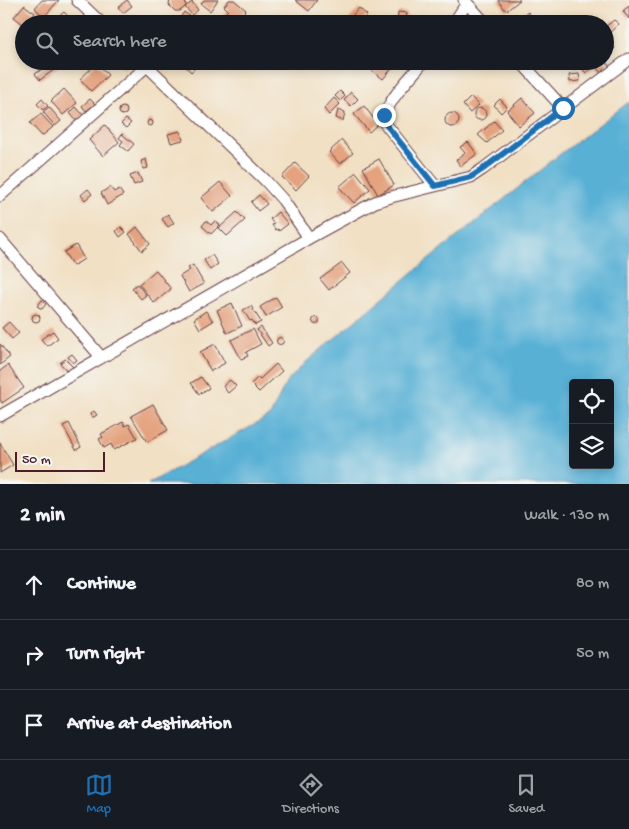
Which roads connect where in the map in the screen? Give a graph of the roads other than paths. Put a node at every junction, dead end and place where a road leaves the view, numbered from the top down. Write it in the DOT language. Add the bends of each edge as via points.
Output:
graph roads {
  1 [pos="77,0"];
  2 [pos="465,1"];
  3 [pos="93,15"];
  4 [pos="458,15"];
  5 [pos="478,15"];
  6 [pos="629,59"];
  7 [pos="137,70"];
  8 [pos="150,70"];
  9 [pos="417,70"];
  10 [pos="528,70"];
  11 [pos="563,108"];
  12 [pos="435,186"];
  13 [pos="0,196"];
  14 [pos="309,238"];
  15 [pos="0,239"];
  16 [pos="100,357"];
  17 [pos="0,416"];
  1 -- 3 [label="street"];
  2 -- 4 [label="street"];
  2 -- 5 [label="street"];
  6 -- 11 [label="street"];
  7 -- 13 [label="street"];
  8 -- 14 [label="street" via="265,180"];
  9 -- 12 [label="street" via="389,106 384,122"];
  10 -- 11 [label="street"];
  11 -- 12 [label="street" via="471,177"];
  12 -- 14 [label="street" via="375,202"];
  14 -- 16 [label="street"];
  15 -- 16 [label="street"];
  16 -- 17 [label="street"];
}
